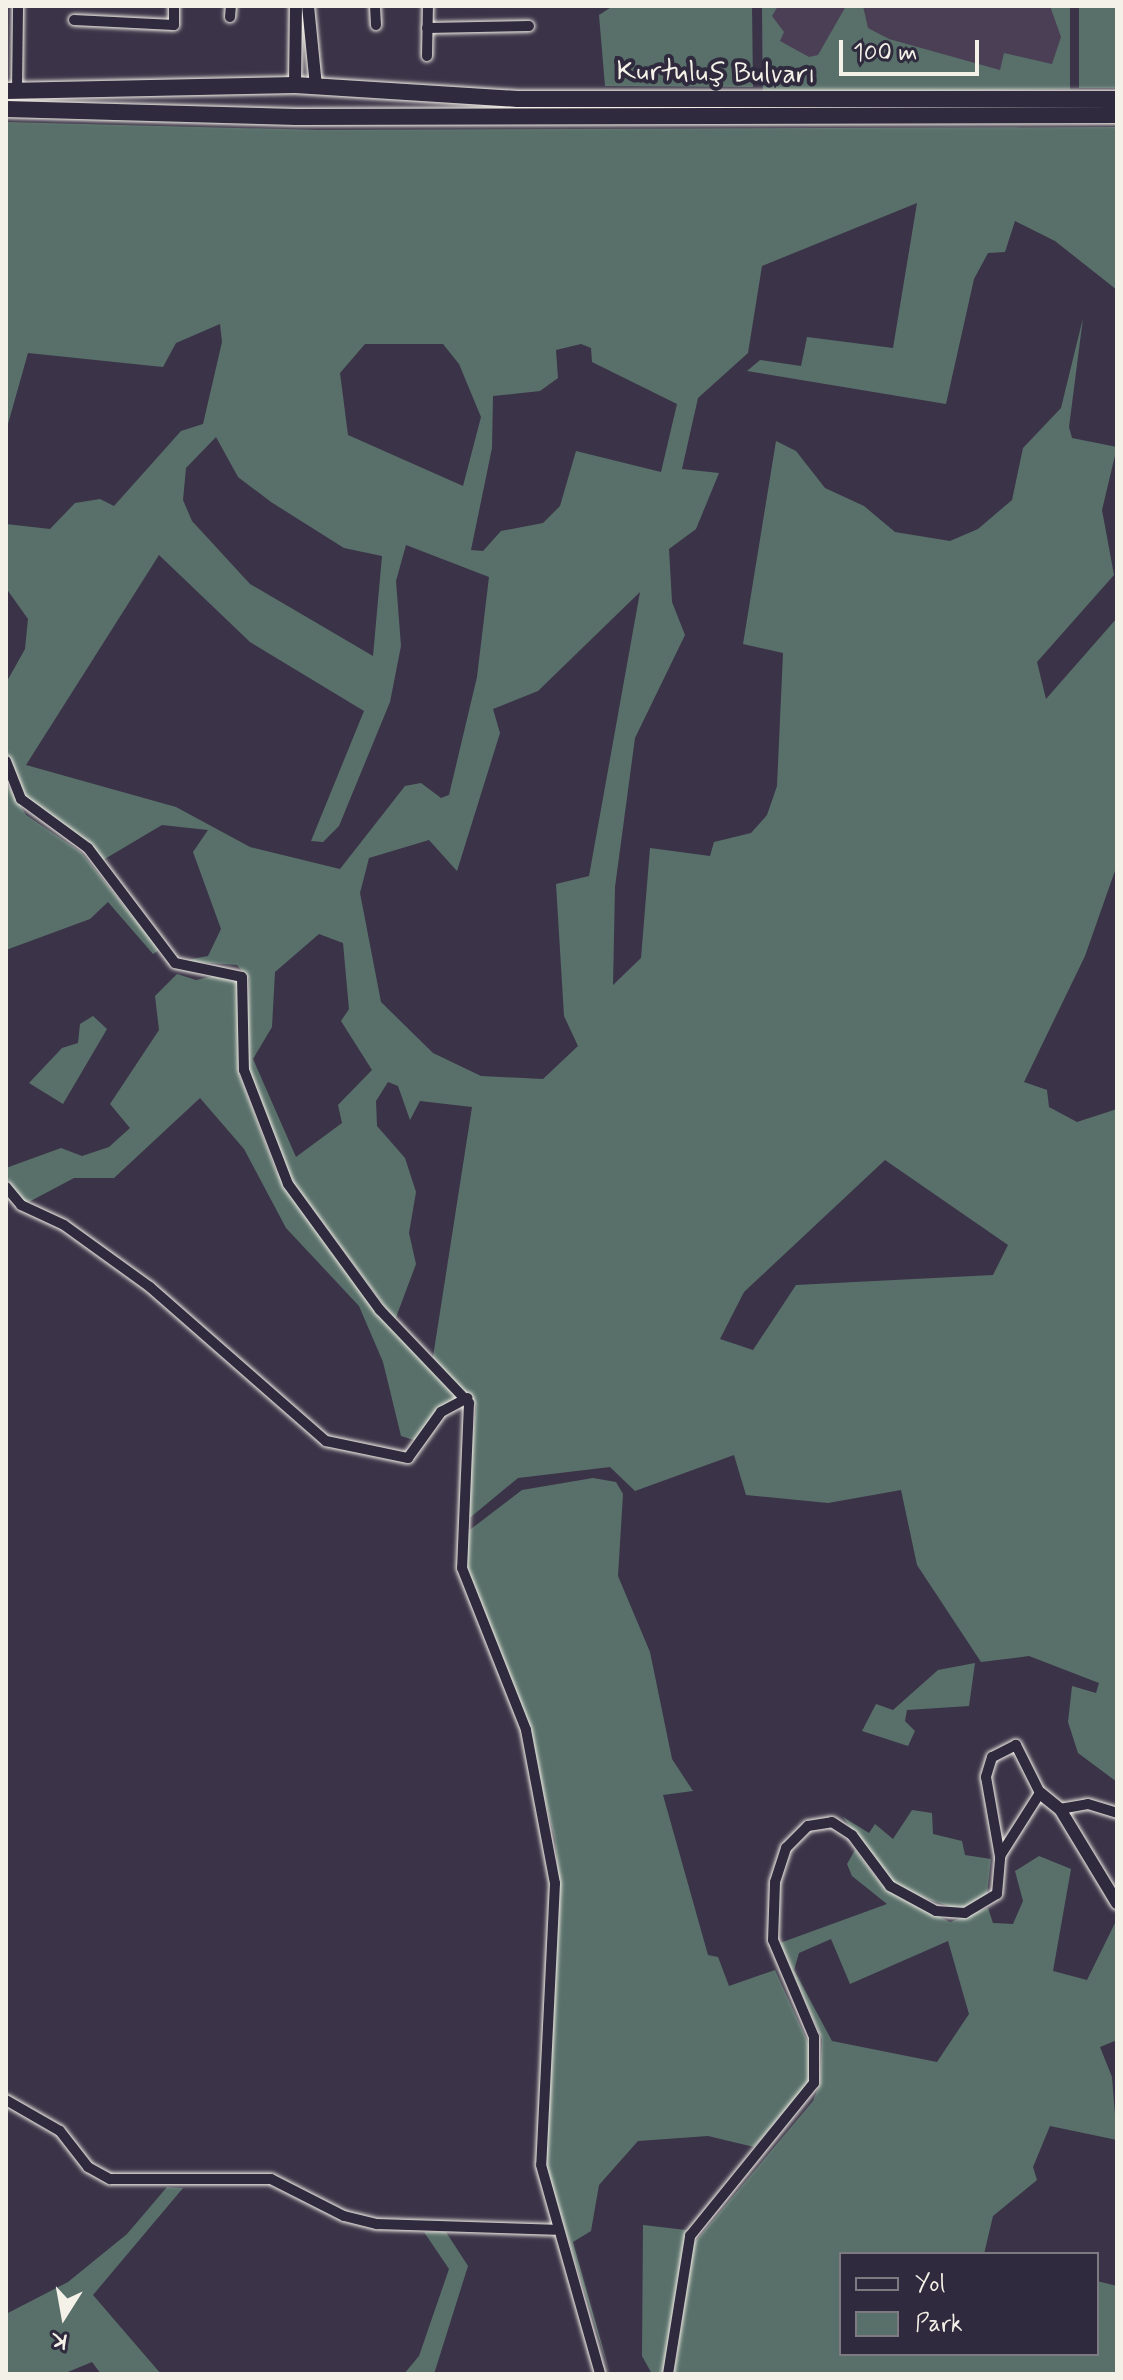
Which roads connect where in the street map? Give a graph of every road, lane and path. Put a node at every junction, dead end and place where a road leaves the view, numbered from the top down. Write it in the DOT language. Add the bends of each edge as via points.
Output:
graph roads {
  1 [pos="18,6"];
  2 [pos="174,6"];
  3 [pos="296,6"];
  4 [pos="308,6"];
  5 [pos="375,6"];
  6 [pos="428,6"];
  7 [pos="74,20"];
  8 [pos="376,25"];
  9 [pos="529,26"];
  10 [pos="427,28"];
  11 [pos="427,56"];
  12 [pos="295,85"];
  13 [pos="316,86"];
  14 [pos="12,91"];
  15 [pos="1117,99"];
  16 [pos="6,109"];
  17 [pos="1117,115"];
  18 [pos="316,116"];
  19 [pos="296,117"];
  20 [pos="6,761"];
  21 [pos="6,1187"];
  22 [pos="467,1398"];
  23 [pos="1040,1793"];
  24 [pos="1060,1809"];
  25 [pos="1117,1813"];
  26 [pos="1000,1856"];
  27 [pos="1117,1903"];
  28 [pos="6,2100"];
  29 [pos="554,2230"];
  30 [pos="600,2374"];
  31 [pos="668,2374"];
  1 -- 14 [label="street"];
  2 -- 7 [label="street" via="174,25"];
  3 -- 12 [label="street"];
  4 -- 13 [label="street"];
  5 -- 8 [label="street"];
  6 -- 10 [label="street"];
  9 -- 10 [label="street"];
  10 -- 11 [label="street"];
  12 -- 13 [label="highway, Kurtuluş Bulvarı"];
  12 -- 14 [label="highway"];
  12 -- 19 [label="highway"];
  13 -- 15 [label="highway, Kurtuluş Bulvarı" via="518,99"];
  13 -- 18 [label="highway"];
  16 -- 19 [label="highway"];
  17 -- 18 [label="highway, Kurtuluş Bulvarı"];
  18 -- 19 [label="highway, Kurtuluş Bulvarı"];
  20 -- 22 [label="street" via="21,799 88,848 175,963 242,977 244,1070 288,1184 380,1310"];
  21 -- 22 [label="street" via="21,1205 64,1225 150,1287 326,1441 408,1458 441,1412"];
  22 -- 29 [label="street" via="462,1568 526,1730 552,1855 541,2140"];
  23 -- 24 [label="street"];
  23 -- 26 [label="street"];
  23 -- 26 [label="street" via="1016,1745 992,1757 985,1787"];
  24 -- 25 [label="street" via="1088,1804"];
  24 -- 27 [label="street"];
  26 -- 31 [label="street" via="995,1898 953,1914 890,1886 852,1835 832,1822 808,1826 786,1848 775,1882 773,1940 814,2037 814,2083 690,2236"];
  28 -- 29 [label="street" via="60,2131 88,2167 110,2179 271,2179 344,2216 377,2224"];
  29 -- 30 [label="street"];
}
